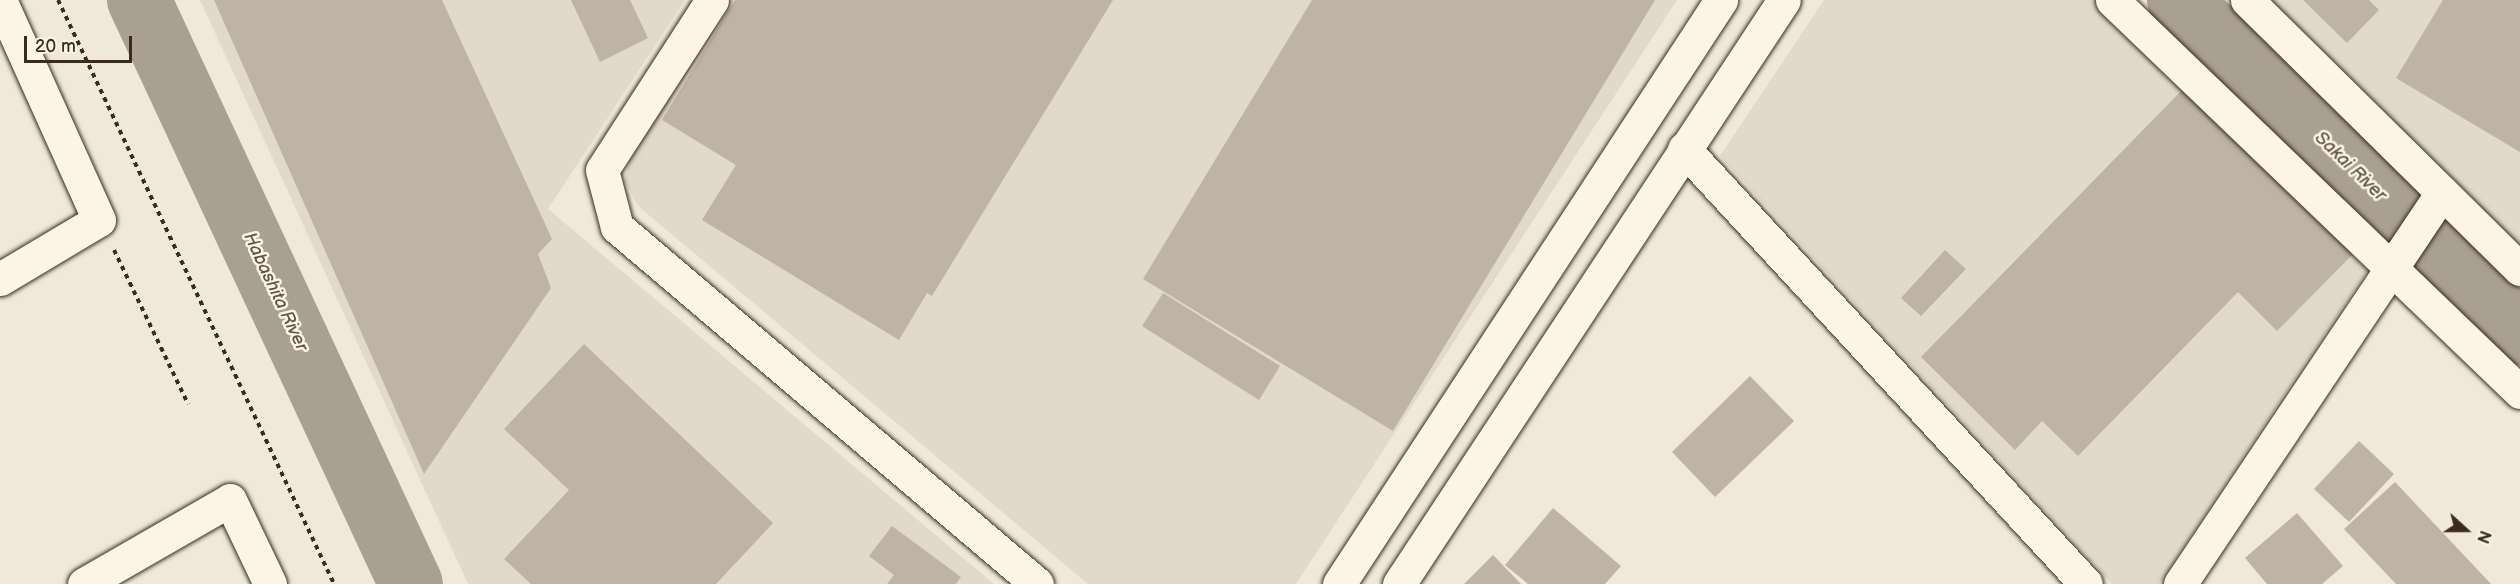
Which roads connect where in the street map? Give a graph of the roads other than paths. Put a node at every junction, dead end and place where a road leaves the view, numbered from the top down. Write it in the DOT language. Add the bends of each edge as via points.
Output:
graph roads {
  1 [pos="0,0"];
  2 [pos="712,0"];
  3 [pos="1721,0"];
  4 [pos="1785,0"];
  5 [pos="2112,0"];
  6 [pos="2247,0"];
  7 [pos="1684,150"];
  8 [pos="2442,192"];
  9 [pos="2391,267"];
  10 [pos="2520,269"];
  11 [pos="0,279"];
  12 [pos="2520,392"];
  13 [pos="84,584"];
  14 [pos="270,584"];
  15 [pos="1037,584"];
  16 [pos="1340,584"];
  17 [pos="1399,584"];
  18 [pos="2086,584"];
  19 [pos="2180,584"];
  1 -- 11 [label="street" via="99,220"];
  2 -- 15 [label="street" via="602,170 617,227"];
  3 -- 16 [label="street"];
  4 -- 7 [label="street"];
  5 -- 9 [label="street"];
  6 -- 8 [label="street"];
  7 -- 17 [label="street"];
  7 -- 18 [label="street"];
  8 -- 9 [label="street"];
  8 -- 10 [label="street"];
  9 -- 12 [label="street"];
  9 -- 19 [label="street"];
  13 -- 14 [label="street" via="231,500"];
}
